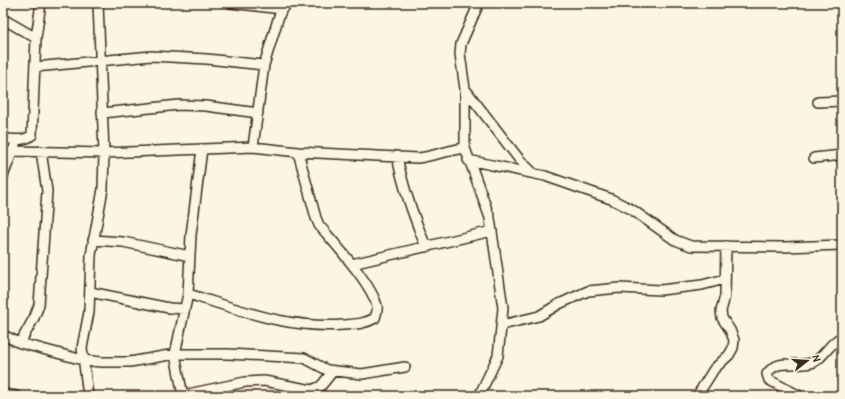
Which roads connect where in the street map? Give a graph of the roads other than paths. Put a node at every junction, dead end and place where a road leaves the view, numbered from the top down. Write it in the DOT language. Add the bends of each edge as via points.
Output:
graph roads {
  1 [pos="41,3"];
  2 [pos="98,3"];
  3 [pos="230,3"];
  4 [pos="479,3"];
  5 [pos="286,6"];
  6 [pos="3,19"];
  7 [pos="36,38"];
  8 [pos="101,60"];
  9 [pos="264,66"];
  10 [pos="35,67"];
  11 [pos="465,90"];
  12 [pos="842,101"];
  13 [pos="818,102"];
  14 [pos="102,113"];
  15 [pos="258,113"];
  16 [pos="3,139"];
  17 [pos="17,140"];
  18 [pos="253,147"];
  19 [pos="465,148"];
  20 [pos="202,149"];
  21 [pos="12,151"];
  22 [pos="41,151"];
  23 [pos="298,152"];
  24 [pos="104,153"];
  25 [pos="842,155"];
  26 [pos="397,156"];
  27 [pos="814,158"];
  28 [pos="468,160"];
  29 [pos="533,174"];
  30 [pos="3,176"];
  31 [pos="492,231"];
  32 [pos="93,240"];
  33 [pos="842,245"];
  34 [pos="726,246"];
  35 [pos="426,247"];
  36 [pos="190,256"];
  37 [pos="352,264"];
  38 [pos="725,279"];
  39 [pos="90,292"];
  40 [pos="188,294"];
  41 [pos="185,309"];
  42 [pos="502,325"];
  43 [pos="3,335"];
  44 [pos="842,336"];
  45 [pos="20,343"];
  46 [pos="175,354"];
  47 [pos="83,360"];
  48 [pos="405,367"];
  49 [pos="333,371"];
  50 [pos="3,394"];
  51 [pos="183,395"];
  52 [pos="16,396"];
  53 [pos="88,396"];
  54 [pos="479,396"];
  55 [pos="697,396"];
  56 [pos="800,396"];
  1 -- 7 [label="street"];
  2 -- 8 [label="street"];
  3 -- 5 [label="street"];
  4 -- 11 [label="street" via="461,44"];
  5 -- 9 [label="street"];
  6 -- 7 [label="street"];
  7 -- 10 [label="street"];
  8 -- 9 [label="street" via="151,56"];
  8 -- 10 [label="street"];
  8 -- 14 [label="street"];
  9 -- 15 [label="street"];
  10 -- 17 [label="street" via="32,135 27,139"];
  11 -- 19 [label="street"];
  11 -- 29 [label="street"];
  12 -- 13 [label="street"];
  14 -- 15 [label="street" via="179,104"];
  14 -- 24 [label="street"];
  15 -- 18 [label="street"];
  16 -- 17 [label="street"];
  17 -- 21 [label="street"];
  18 -- 20 [label="street"];
  18 -- 23 [label="street"];
  19 -- 26 [label="street" via="418,158"];
  19 -- 28 [label="street"];
  20 -- 24 [label="street"];
  20 -- 36 [label="street"];
  21 -- 22 [label="street"];
  21 -- 30 [label="street"];
  22 -- 24 [label="street"];
  22 -- 45 [label="street" via="47,191 38,305"];
  23 -- 26 [label="street"];
  23 -- 37 [label="street" via="319,225"];
  24 -- 32 [label="street" via="103,190"];
  25 -- 27 [label="street"];
  26 -- 35 [label="street" via="408,202"];
  28 -- 29 [label="street"];
  28 -- 31 [label="street" via="486,204"];
  29 -- 34 [label="street" via="611,199 675,240 692,246"];
  31 -- 35 [label="street"];
  31 -- 42 [label="street" via="503,308"];
  32 -- 36 [label="street" via="123,242"];
  32 -- 39 [label="street"];
  33 -- 34 [label="street" via="784,248"];
  34 -- 38 [label="street"];
  35 -- 37 [label="street"];
  36 -- 40 [label="street"];
  37 -- 40 [label="street" via="377,306 375,318 366,323 296,325"];
  38 -- 42 [label="street" via="661,290 619,288 588,291 540,316"];
  38 -- 55 [label="street" via="725,296 720,311 734,340 733,348 714,369"];
  39 -- 41 [label="street"];
  39 -- 47 [label="street" via="82,348"];
  40 -- 41 [label="street"];
  41 -- 46 [label="street"];
  42 -- 54 [label="street" via="498,356"];
  43 -- 45 [label="street"];
  44 -- 56 [label="street" via="835,339 815,362 789,363 770,369 767,374 769,380"];
  45 -- 47 [label="street"];
  46 -- 47 [label="street" via="130,362"];
  46 -- 49 [label="street" via="304,358 319,367"];
  46 -- 51 [label="street"];
  47 -- 53 [label="street"];
  48 -- 49 [label="street" via="362,374"];
  49 -- 51 [label="street" via="321,386 312,390 264,381 245,382"];
  50 -- 52 [label="street"];
}
